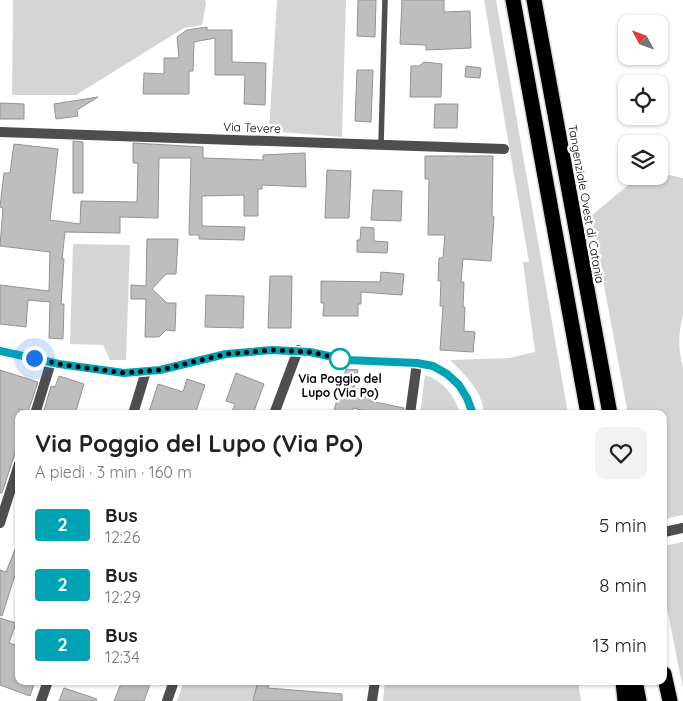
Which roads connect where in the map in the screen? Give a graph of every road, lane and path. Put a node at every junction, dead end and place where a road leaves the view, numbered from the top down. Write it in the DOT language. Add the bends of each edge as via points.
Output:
graph roads {
  1 [pos="385,0"];
  2 [pos="513,0"];
  3 [pos="534,0"];
  4 [pos="0,132"];
  5 [pos="381,145"];
  6 [pos="504,149"];
  7 [pos="298,350"];
  8 [pos="0,351"];
  9 [pos="51,362"];
  10 [pos="417,363"];
  11 [pos="146,371"];
  12 [pos="36,410"];
  13 [pos="134,410"];
  14 [pos="276,410"];
  15 [pos="411,410"];
  16 [pos="472,410"];
  17 [pos="587,410"];
  18 [pos="609,410"];
  19 [pos="15,476"];
  20 [pos="0,523"];
  21 [pos="683,528"];
  22 [pos="667,531"];
  23 [pos="47,685"];
  24 [pos="173,685"];
  25 [pos="374,685"];
  26 [pos="623,685"];
  27 [pos="636,685"];
  28 [pos="659,685"];
  29 [pos="666,685"];
  30 [pos="42,701"];
  31 [pos="167,701"];
  32 [pos="372,701"];
  33 [pos="625,701"];
  34 [pos="639,701"];
  35 [pos="662,701"];
  36 [pos="670,701"];
  1 -- 5 [label="lane"];
  2 -- 17 [label="highway"];
  3 -- 18 [label="highway, Tangenziale Ovest di Catania"];
  4 -- 5 [label="street, Via Tevere"];
  5 -- 6 [label="street, Via Tevere"];
  7 -- 10 [label="street" via="347,360"];
  7 -- 11 [label="street" via="226,354"];
  7 -- 14 [label="street"];
  8 -- 9 [label="street"];
  9 -- 11 [label="street" via="124,373"];
  9 -- 12 [label="street"];
  10 -- 15 [label="street"];
  10 -- 16 [label="street" via="433,366 447,374 459,385"];
  11 -- 13 [label="street"];
  19 -- 20 [label="street"];
  21 -- 22 [label="street"];
  23 -- 30 [label="street"];
  24 -- 31 [label="street"];
  25 -- 32 [label="street"];
  26 -- 33 [label="highway"];
  27 -- 34 [label="highway"];
  28 -- 35 [label="highway"];
  29 -- 36 [label="highway"];
}
